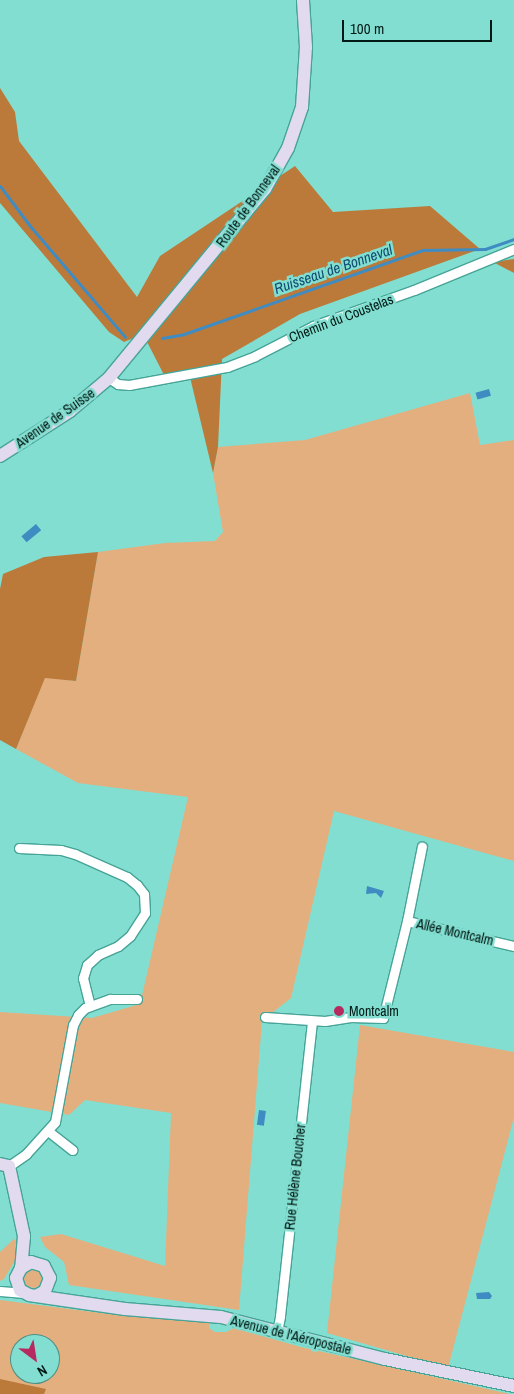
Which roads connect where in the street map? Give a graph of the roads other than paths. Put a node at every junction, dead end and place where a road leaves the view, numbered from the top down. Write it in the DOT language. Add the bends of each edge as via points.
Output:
graph roads {
  1 [pos="303,0"];
  2 [pos="514,248"];
  3 [pos="109,378"];
  4 [pos="0,456"];
  5 [pos="422,846"];
  6 [pos="19,848"];
  7 [pos="407,921"];
  8 [pos="514,946"];
  9 [pos="138,999"];
  10 [pos="90,1006"];
  11 [pos="265,1017"];
  12 [pos="312,1021"];
  13 [pos="48,1131"];
  14 [pos="72,1150"];
  15 [pos="5,1165"];
  16 [pos="25,1242"];
  17 [pos="40,1263"];
  18 [pos="21,1268"];
  19 [pos="50,1278"];
  20 [pos="0,1291"];
  21 [pos="30,1294"];
  22 [pos="65,1299"];
  23 [pos="276,1332"];
  24 [pos="514,1386"];
  1 -- 3 [label="street, Route de Bonneval" via="305,82 302,106 288,148 265,189"];
  2 -- 3 [label="street, Chemin du Coustelas" via="414,290 313,326 227,367 129,385 118,384"];
  3 -- 4 [label="street, Avenue de Suisse" via="70,411"];
  5 -- 7 [label="street"];
  6 -- 10 [label="street" via="75,854 127,877 144,894 145,913 130,936 87,965 83,978"];
  7 -- 8 [label="street, Allée Montcalm"];
  7 -- 12 [label="street, Allée Montcalm" via="383,1018"];
  9 -- 10 [label="street" via="110,999"];
  10 -- 13 [label="street" via="75,1020 56,1118"];
  11 -- 12 [label="street"];
  12 -- 23 [label="street, Rue Hélène Boucher"];
  13 -- 14 [label="street"];
  13 -- 15 [label="street" via="26,1154"];
  15 -- 16 [label="street"];
  16 -- 17 [label="street"];
  16 -- 18 [label="street"];
  17 -- 18 [label="street" via="31,1262"];
  17 -- 19 [label="street"];
  18 -- 21 [label="street" via="17,1283"];
  19 -- 21 [label="street" via="45,1291"];
  19 -- 22 [label="street"];
  20 -- 21 [label="street, Avenue de l'Aéropostale"];
  21 -- 22 [label="street, Avenue de l'Aéropostale"];
  22 -- 23 [label="street, Avenue de l'Aéropostale" via="96,1306 212,1316"];
  23 -- 24 [label="street, Avenue de l'Aéropostale"];
}
